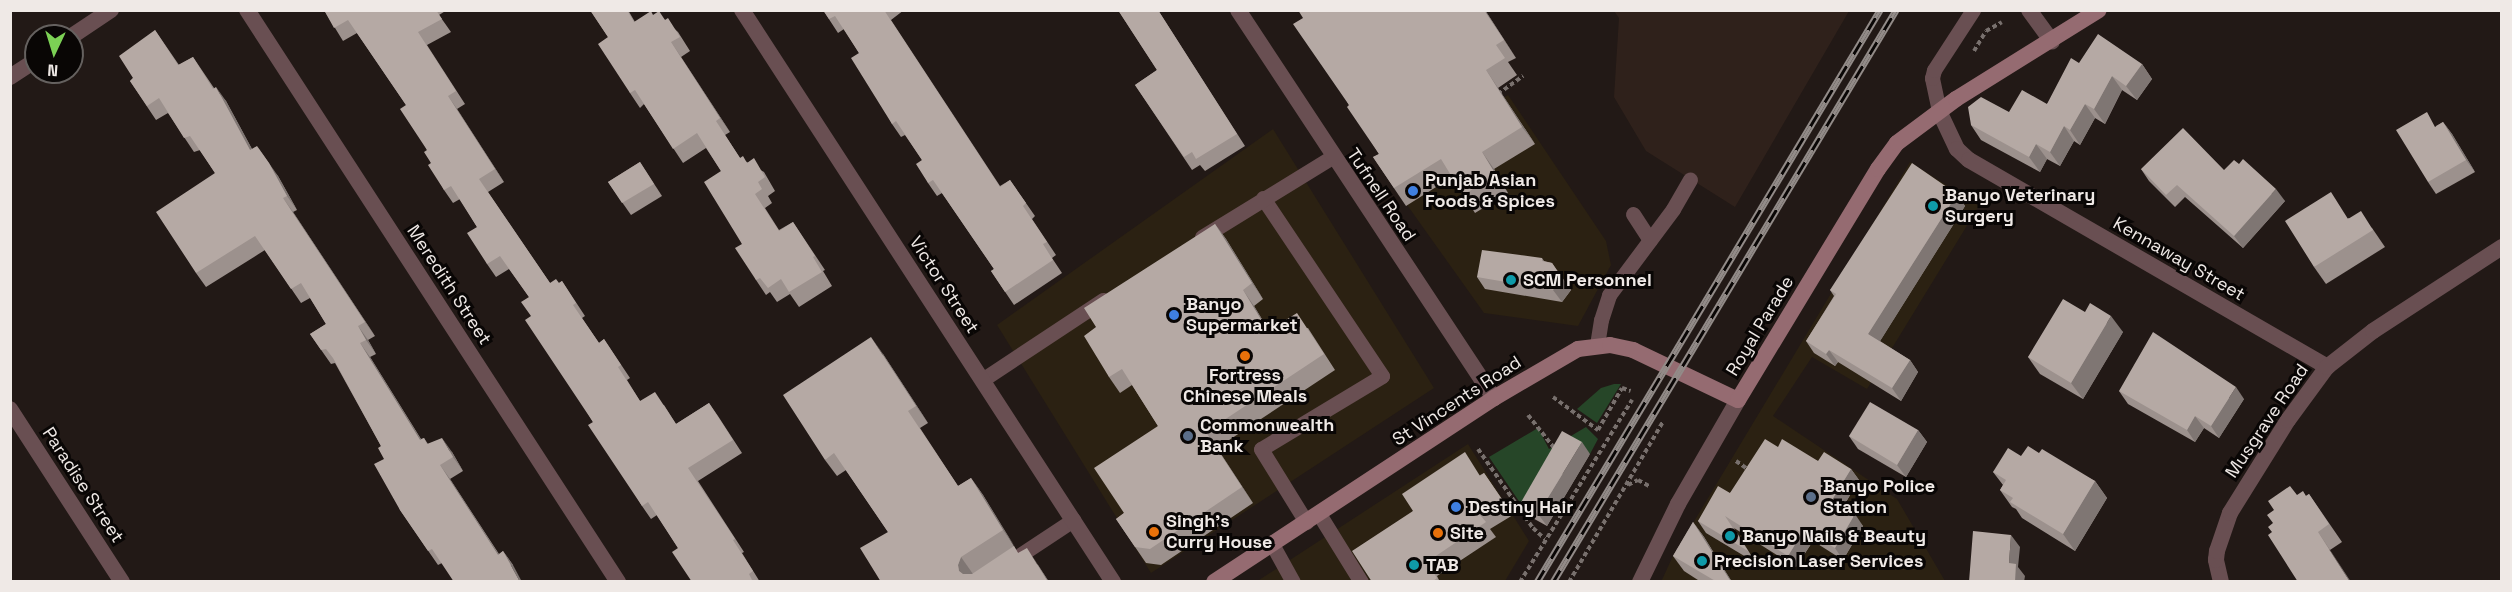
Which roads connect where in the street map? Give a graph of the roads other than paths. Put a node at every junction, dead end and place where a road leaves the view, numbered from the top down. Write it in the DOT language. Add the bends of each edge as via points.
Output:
graph roads {
  1 [pos="111,10"];
  2 [pos="248,10"];
  3 [pos="742,10"];
  4 [pos="1238,10"];
  5 [pos="1973,10"];
  6 [pos="2029,10"];
  7 [pos="2099,10"];
  8 [pos="84,28"];
  9 [pos="2052,42"];
  10 [pos="24,67"];
  11 [pos="10,76"];
  12 [pos="1939,111"];
  13 [pos="1332,157"];
  14 [pos="1690,179"];
  15 [pos="1263,198"];
  16 [pos="1634,214"];
  17 [pos="1650,240"];
  18 [pos="1185,248"];
  19 [pos="2500,250"];
  20 [pos="1116,291"];
  21 [pos="1597,345"];
  22 [pos="2326,367"];
  23 [pos="982,380"];
  24 [pos="1494,398"];
  25 [pos="1738,400"];
  26 [pos="10,409"];
  27 [pos="1313,518"];
  28 [pos="1073,520"];
  29 [pos="1272,544"];
  30 [pos="122,582"];
  31 [pos="618,582"];
  32 [pos="979,582"];
  33 [pos="1113,582"];
  34 [pos="1214,582"];
  35 [pos="1293,582"];
  36 [pos="1361,582"];
  37 [pos="1640,582"];
  38 [pos="2221,582"];
  1 -- 8 [label="street"];
  2 -- 31 [label="street, Meredith Street"];
  3 -- 23 [label="street, Victor Street"];
  4 -- 13 [label="street, Tufnell Road"];
  5 -- 12 [label="lane" via="1934,70"];
  6 -- 9 [label="street"];
  7 -- 9 [label="main road"];
  9 -- 12 [label="main road, Royal Parade"];
  10 -- 11 [label="street"];
  12 -- 22 [label="street, Kennaway Street" via="1957,149 1970,160"];
  12 -- 25 [label="main road, Royal Parade" via="1907,134 1886,157"];
  13 -- 15 [label="lane"];
  13 -- 24 [label="street, Tufnell Road"];
  14 -- 17 [label="lane"];
  15 -- 18 [label="lane"];
  15 -- 27 [label="lane" via="1382,376 1261,449"];
  16 -- 17 [label="lane"];
  17 -- 21 [label="lane" via="1609,295"];
  19 -- 22 [label="street, Musgrave Road" via="2373,331"];
  20 -- 23 [label="lane"];
  21 -- 24 [label="main road, St Vincents Road" via="1568,352"];
  21 -- 25 [label="main road, St Vincents Road" via="1633,350"];
  22 -- 38 [label="street, Musgrave Road" via="2230,513 2216,560"];
  23 -- 28 [label="street, Victor Street"];
  24 -- 27 [label="main road, St Vincents Road"];
  25 -- 37 [label="street, Royal Parade" via="1678,504"];
  26 -- 30 [label="street, Paradise Street"];
  27 -- 29 [label="main road, St Vincents Road"];
  27 -- 36 [label="lane"];
  28 -- 32 [label="lane"];
  28 -- 33 [label="street, Victor Street"];
  29 -- 34 [label="main road, St Vincents Road"];
  29 -- 35 [label="lane"];
}
